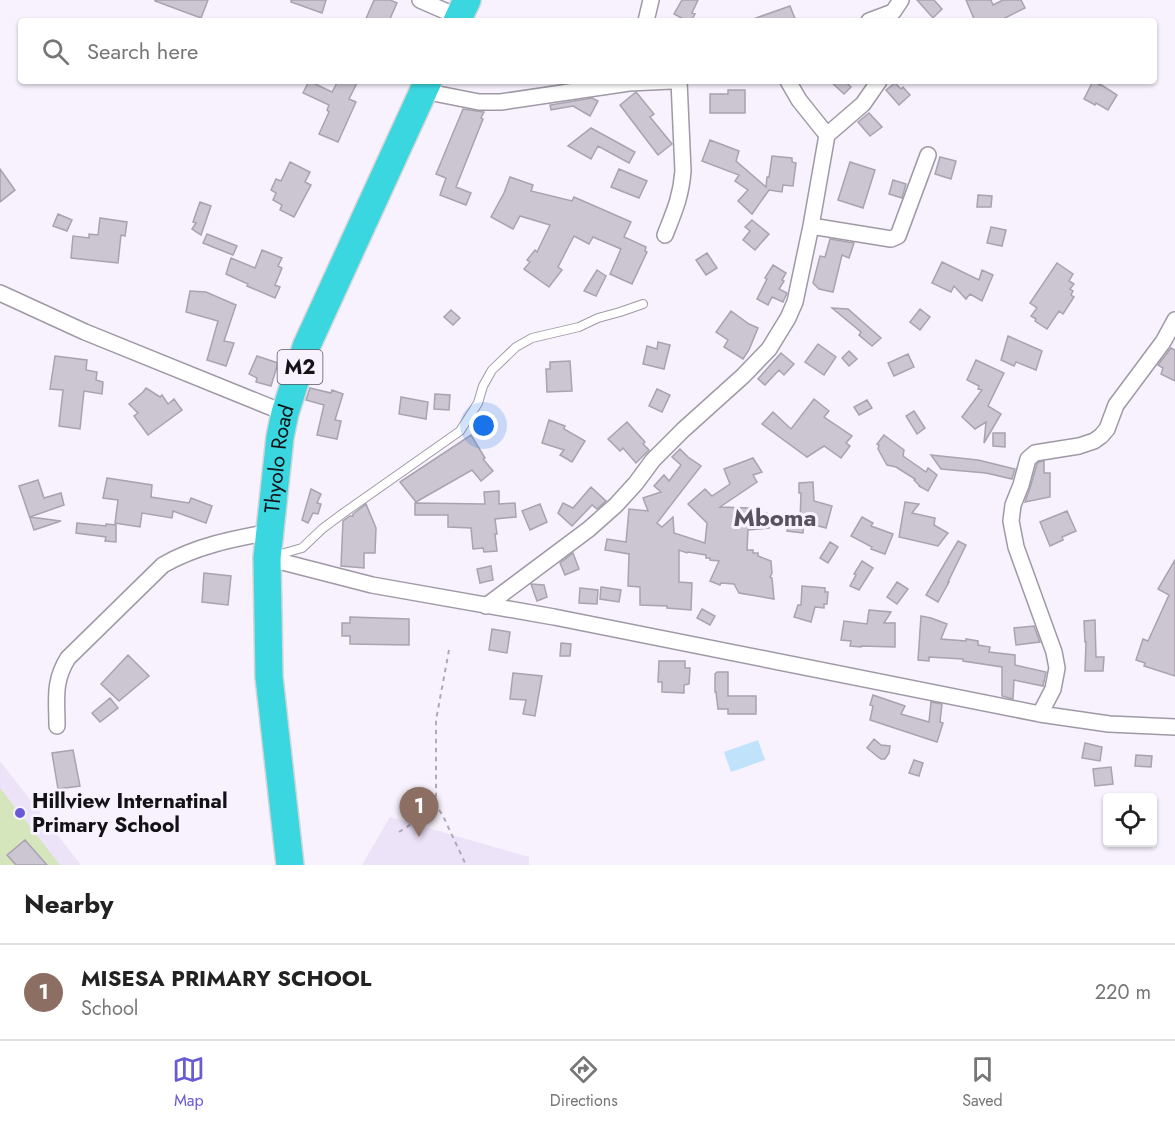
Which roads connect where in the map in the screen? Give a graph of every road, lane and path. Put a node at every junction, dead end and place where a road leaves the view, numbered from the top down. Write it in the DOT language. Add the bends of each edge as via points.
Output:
graph roads {
  1 [pos="420,0"];
  2 [pos="651,0"];
  3 [pos="895,11"];
  4 [pos="461,13"];
  5 [pos="647,18"];
  6 [pos="877,18"];
  7 [pos="615,84"];
  8 [pos="679,84"];
  9 [pos="790,84"];
  10 [pos="877,84"];
  11 [pos="425,86"];
  12 [pos="827,135"];
  13 [pos="928,154"];
  14 [pos="811,226"];
  15 [pos="665,235"];
  16 [pos="0,293"];
  17 [pos="643,304"];
  18 [pos="1175,320"];
  19 [pos="285,413"];
  20 [pos="268,545"];
  21 [pos="486,606"];
  22 [pos="449,650"];
  23 [pos="1040,714"];
  24 [pos="57,726"];
  25 [pos="1175,727"];
  26 [pos="436,805"];
  27 [pos="399,832"];
  28 [pos="465,864"];
  29 [pos="290,865"];
  1 -- 4 [label="street"];
  2 -- 5 [label="street"];
  3 -- 6 [label="street"];
  7 -- 11 [label="street" via="487,103"];
  8 -- 15 [label="street" via="682,183"];
  9 -- 12 [label="street"];
  10 -- 12 [label="street" via="863,104"];
  11 -- 19 [label="highway, Thyolo Road / M2" via="306,347"];
  12 -- 14 [label="street"];
  13 -- 14 [label="street" via="898,236 891,239"];
  14 -- 21 [label="street" via="795,302 769,349 653,460 616,505"];
  16 -- 19 [label="street"];
  17 -- 20 [label="lane" via="579,327 532,338 516,347 492,370 460,431 335,519 302,548"];
  18 -- 23 [label="street" via="1116,405 1101,436 1079,446 1035,453 1028,459 1011,521 1016,547 1058,668"];
  19 -- 20 [label="highway, Thyolo Road / M2"];
  20 -- 21 [label="street" via="372,585"];
  20 -- 24 [label="street" via="223,541 163,565 68,658 56,684"];
  20 -- 29 [label="highway, Thyolo Road / M2" via="269,677"];
  21 -- 23 [label="street"];
  22 -- 26 [label="path" via="436,720"];
  23 -- 25 [label="street" via="1109,724"];
  26 -- 27 [label="path"];
  26 -- 28 [label="path"];
}
